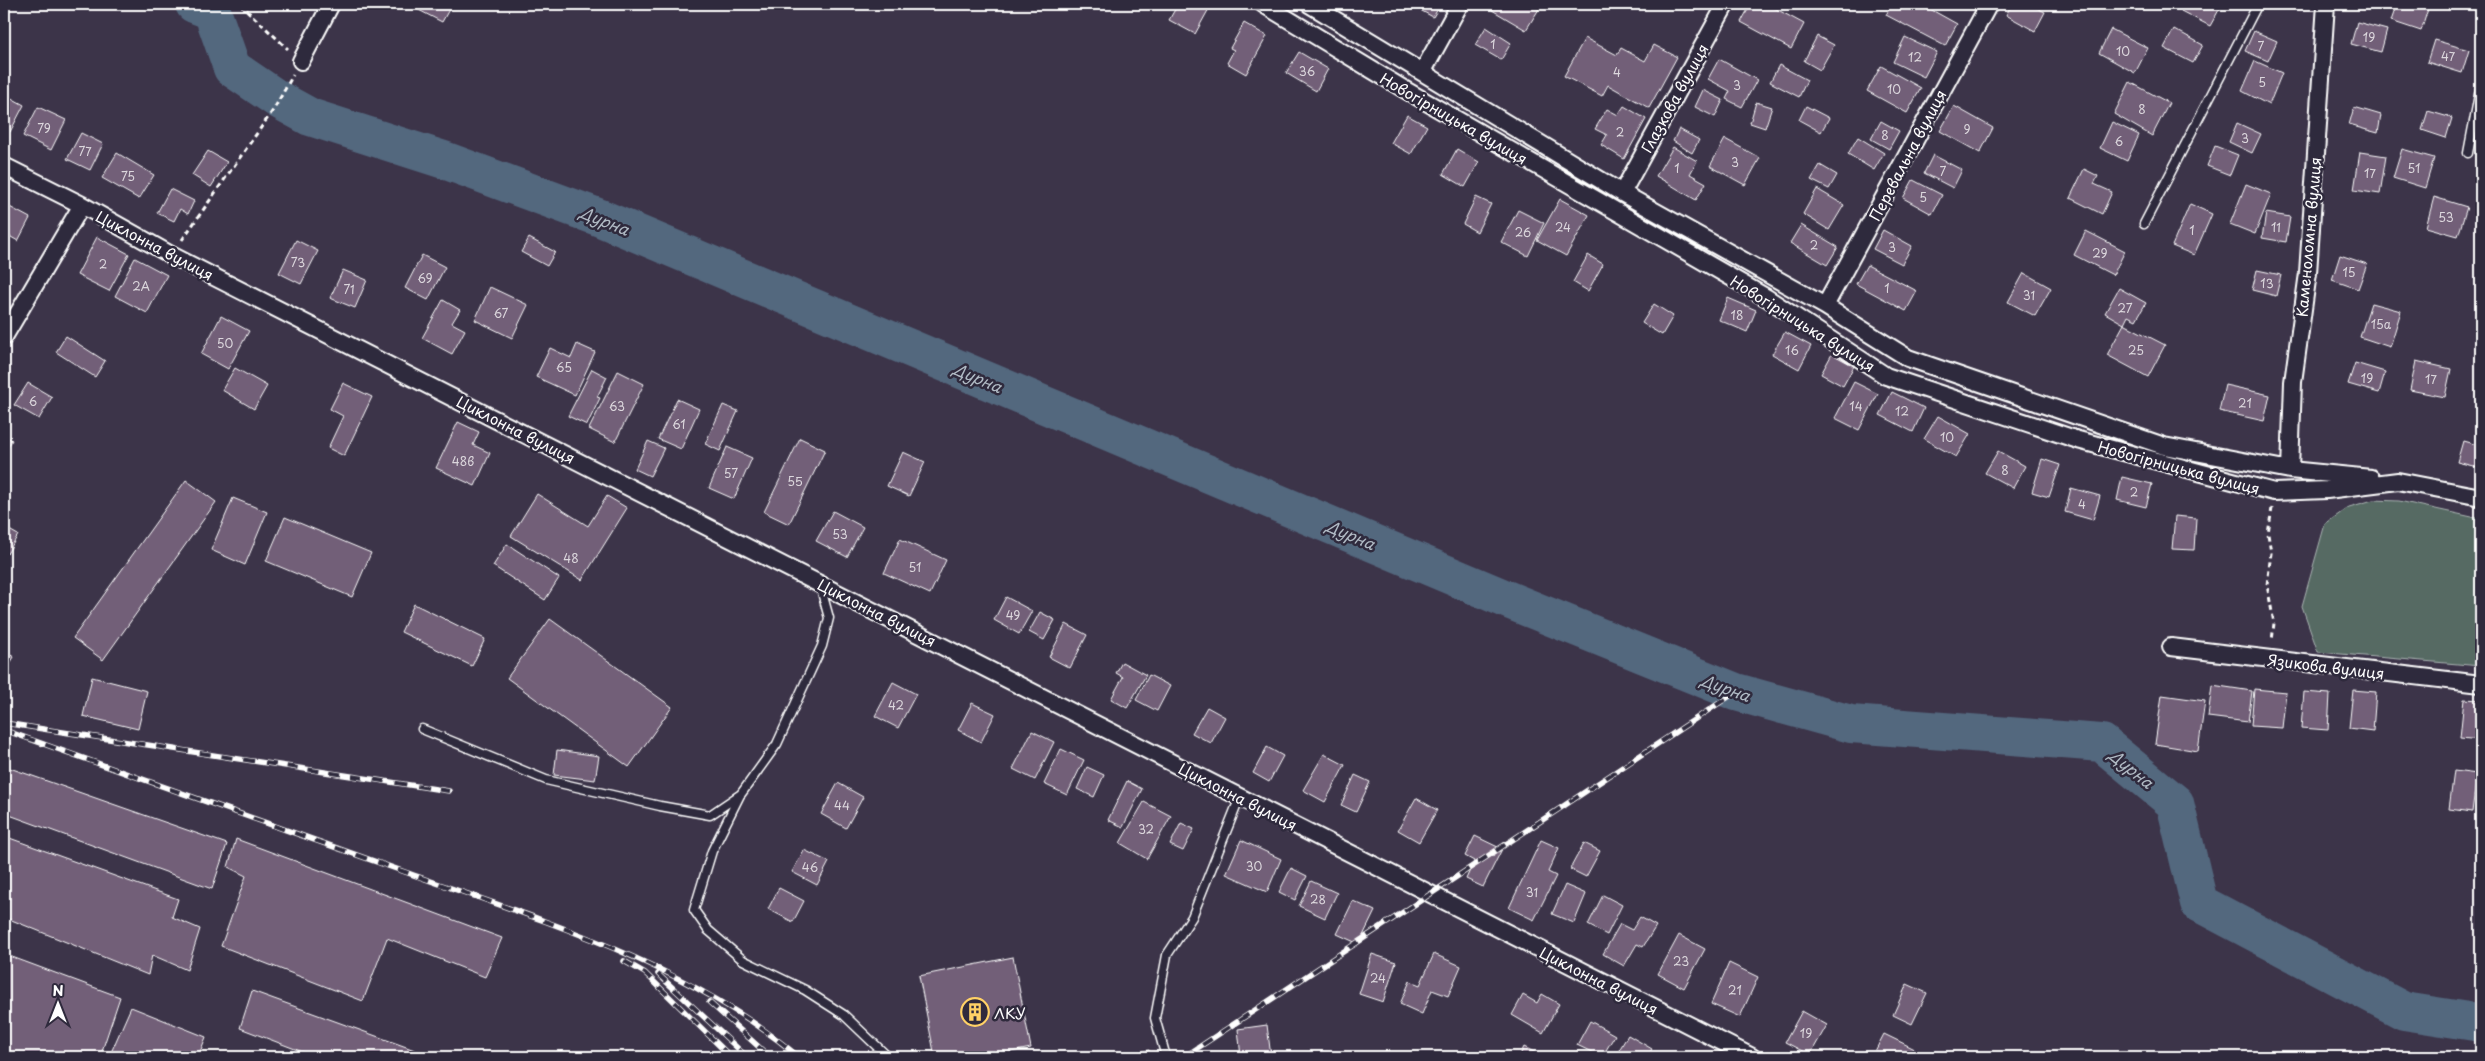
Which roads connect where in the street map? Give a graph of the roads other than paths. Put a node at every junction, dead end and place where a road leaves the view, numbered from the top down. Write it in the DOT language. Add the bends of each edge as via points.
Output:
graph roads {
  1 [pos="331,4"];
  2 [pos="1264,4"];
  3 [pos="1309,4"];
  4 [pos="1460,4"];
  5 [pos="1726,4"];
  6 [pos="1990,4"];
  7 [pos="2258,4"];
  8 [pos="2326,4"];
  9 [pos="301,61"];
  10 [pos="1422,71"];
  11 [pos="2481,84"];
  12 [pos="2468,153"];
  13 [pos="4,166"];
  14 [pos="1622,193"];
  15 [pos="82,205"];
  16 [pos="2144,224"];
  17 [pos="1825,306"];
  18 [pos="4,337"];
  19 [pos="2290,470"];
  20 [pos="2398,481"];
  21 [pos="2481,497"];
  22 [pos="819,583"];
  23 [pos="2171,647"];
  24 [pos="2481,684"];
  25 [pos="422,730"];
  26 [pos="741,794"];
  27 [pos="1240,797"];
  28 [pos="888,1057"];
  29 [pos="1166,1057"];
  30 [pos="1752,1057"];
  1 -- 9 [label="street"];
  2 -- 20 [label="street, Новогірницька вулиця" via="1402,88 1767,298 1886,376 2078,440 2274,492 2327,490"];
  3 -- 10 [label="street, Новогірницька вулиця"];
  4 -- 10 [label="street"];
  5 -- 14 [label="street, Глазкова вулиця"];
  6 -- 17 [label="street, Перевальна вулиця"];
  7 -- 16 [label="lane"];
  8 -- 19 [label="street, Каменоломна вулиця" via="2308,273 2293,382"];
  10 -- 14 [label="street, Новогірницька вулиця"];
  11 -- 12 [label="lane"];
  13 -- 15 [label="street, Циклонна вулиця"];
  14 -- 17 [label="street, Новогірницька вулиця"];
  15 -- 18 [label="street"];
  15 -- 22 [label="street, Циклонна вулиця" via="172,255"];
  17 -- 19 [label="street, Новогірницька вулиця" via="1908,358 2042,406 2164,446"];
  19 -- 20 [label="street, Новогірницька вулиця"];
  20 -- 21 [label="street, Новогірницька вулиця"];
  22 -- 26 [label="lane" via="829,618 822,646 777,744"];
  22 -- 27 [label="street, Циклонна вулиця"];
  23 -- 24 [label="street, Язикова вулиця"];
  25 -- 26 [label="lane" via="546,780 660,806 710,815"];
  26 -- 28 [label="lane" via="712,851 694,910 708,930 743,960 805,990 844,1015"];
  27 -- 29 [label="lane" via="1192,917 1167,955 1156,1018"];
  27 -- 30 [label="street, Циклонна вулиця"];
}
